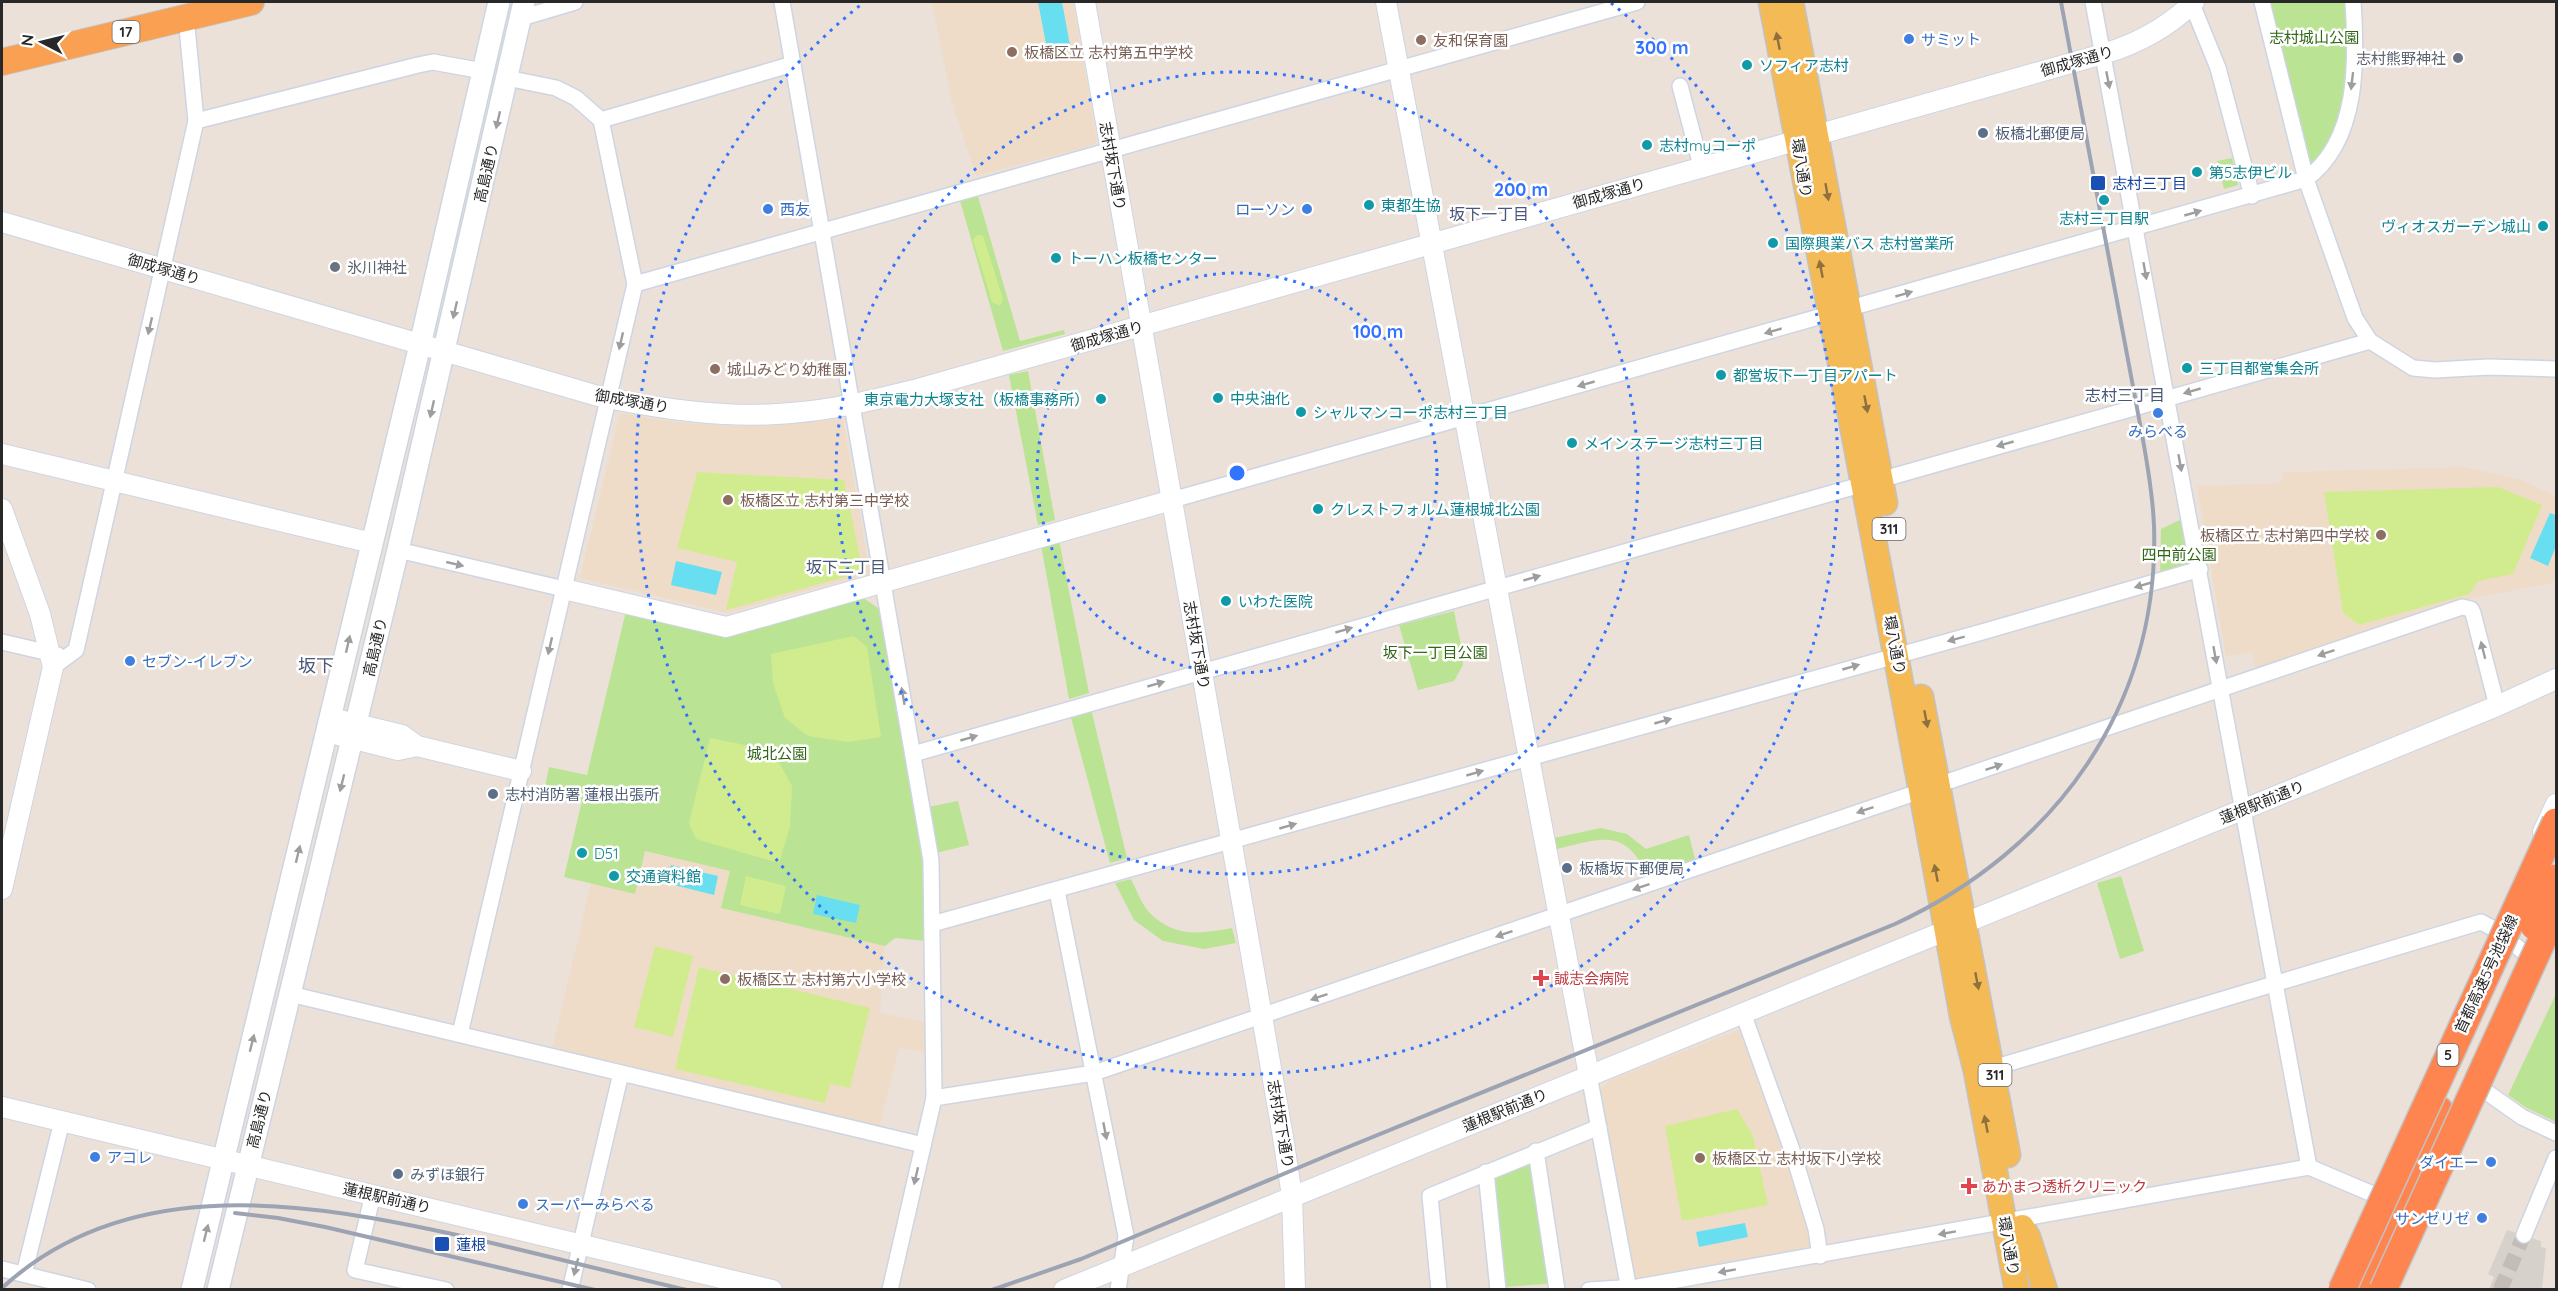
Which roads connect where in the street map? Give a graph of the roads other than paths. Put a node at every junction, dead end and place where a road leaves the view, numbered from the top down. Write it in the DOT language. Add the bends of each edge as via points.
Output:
graph roads {
  1 [pos="251,2"];
  2 [pos="499,2"];
  3 [pos="574,2"];
  4 [pos="782,2"];
  5 [pos="1084,2"];
  6 [pos="1386,2"];
  7 [pos="1637,2"];
  8 [pos="1770,2"];
  9 [pos="1791,2"];
  10 [pos="2093,2"];
  11 [pos="2262,2"];
  12 [pos="2353,2"];
  13 [pos="2193,3"];
  14 [pos="186,9"];
  15 [pos="523,10"];
  16 [pos="2,48"];
  17 [pos="2103,54"];
  18 [pos="2,62"];
  19 [pos="793,64"];
  20 [pos="1399,69"];
  21 [pos="483,71"];
  22 [pos="507,78"];
  23 [pos="1680,86"];
  24 [pos="601,120"];
  25 [pos="196,121"];
  26 [pos="1807,137"];
  27 [pos="1109,149"];
  28 [pos="1699,158"];
  29 [pos="2306,179"];
  30 [pos="2252,196"];
  31 [pos="2,222"];
  32 [pos="2137,228"];
  33 [pos="821,231"];
  34 [pos="1432,244"];
  35 [pos="163,269"];
  36 [pos="635,284"];
  37 [pos="1839,313"];
  38 [pos="1141,326"];
  39 [pos="2370,341"];
  40 [pos="420,345"];
  41 [pos="445,352"];
  42 [pos="2556,369"];
  43 [pos="608,398"];
  44 [pos="2168,398"];
  45 [pos="851,405"];
  46 [pos="1464,418"];
  47 [pos="2,454"];
  48 [pos="115,482"];
  49 [pos="1872,482"];
  50 [pos="1172,500"];
  51 [pos="2,509"];
  52 [pos="372,543"];
  53 [pos="398,550"];
  54 [pos="2200,569"];
  55 [pos="882,583"];
  56 [pos="1497,588"];
  57 [pos="564,589"];
  58 [pos="2,642"];
  59 [pos="1904,652"];
  60 [pos="58,659"];
  61 [pos="1202,671"];
  62 [pos="2556,679"];
  63 [pos="2221,690"];
  64 [pos="2497,706"];
  65 [pos="329,725"];
  66 [pos="355,732"];
  67 [pos="913,754"];
  68 [pos="1529,758"];
  69 [pos="521,771"];
  70 [pos="1930,788"];
  71 [pos="2556,804"];
  72 [pos="2244,809"];
  73 [pos="2556,822"];
  74 [pos="1232,842"];
  75 [pos="2556,851"];
  76 [pos="2556,878"];
  77 [pos="2,882"];
  78 [pos="1057,891"];
  79 [pos="2556,912"];
  80 [pos="1559,916"];
  81 [pos="932,924"];
  82 [pos="1956,927"];
  83 [pos="2496,930"];
  84 [pos="2536,962"];
  85 [pos="2277,982"];
  86 [pos="290,994"];
  87 [pos="1743,1013"];
  88 [pos="1262,1017"];
  89 [pos="460,1034"];
  90 [pos="1993,1068"];
  91 [pos="621,1073"];
  92 [pos="1094,1073"];
  93 [pos="1589,1075"];
  94 [pos="2478,1086"];
  95 [pos="934,1098"];
  96 [pos="2,1107"];
  97 [pos="62,1121"];
  98 [pos="1599,1127"];
  99 [pos="2556,1132"];
  100 [pos="923,1145"];
  101 [pos="1536,1151"];
  102 [pos="2556,1158"];
  103 [pos="224,1159"];
  104 [pos="248,1165"];
  105 [pos="2309,1167"];
  106 [pos="1486,1172"];
  107 [pos="373,1194"];
  108 [pos="2375,1195"];
  109 [pos="1293,1196"];
  110 [pos="2016,1223"];
  111 [pos="2524,1235"];
  112 [pos="2385,1242"];
  113 [pos="581,1245"];
  114 [pos="1820,1256"];
  115 [pos="1123,1266"];
  116 [pos="2,1269"];
  117 [pos="24,1274"];
  118 [pos="1629,1289"];
  119 [pos="88,1290"];
  120 [pos="192,1290"];
  121 [pos="218,1290"];
  122 [pos="446,1290"];
  123 [pos="570,1290"];
  124 [pos="772,1290"];
  125 [pos="890,1290"];
  126 [pos="1064,1290"];
  127 [pos="1118,1290"];
  128 [pos="1295,1290"];
  129 [pos="1439,1290"];
  130 [pos="1498,1290"];
  131 [pos="1557,1290"];
  132 [pos="1589,1290"];
  133 [pos="2004,1290"];
  134 [pos="2017,1290"];
  135 [pos="2034,1290"];
  136 [pos="2044,1290"];
  137 [pos="2332,1290"];
  138 [pos="2342,1290"];
  139 [pos="2358,1290"];
  140 [pos="2369,1290"];
  141 [pos="2384,1290"];
  1 -- 14 [label="highway, 17"];
  2 -- 21 [label="main road, 高島通り"];
  3 -- 15 [label="street"];
  4 -- 19 [label="street"];
  5 -- 27 [label="street, 志村坂下通り"];
  6 -- 20 [label="street"];
  7 -- 20 [label="street"];
  26 -- 8 [label="main road, 環八通り / 311, one-way"];
  9 -- 26 [label="main road, 環八通り / 311"];
  10 -- 17 [label="street"];
  11 -- 29 [label="street"];
  12 -- 29 [label="street, one-way" via="2355,59 2346,118 2330,157"];
  13 -- 17 [label="street, 御成塚通り" via="2151,33"];
  13 -- 30 [label="street" via="2218,68"];
  14 -- 16 [label="highway, 17"];
  14 -- 18 [label="highway, 17"];
  14 -- 25 [label="street"];
  15 -- 22 [label="main road, 高島通り"];
  17 -- 26 [label="street, 御成塚通り"];
  17 -- 32 [label="street, one-way"];
  19 -- 24 [label="street"];
  19 -- 33 [label="street"];
  20 -- 27 [label="street"];
  20 -- 34 [label="street"];
  21 -- 25 [label="street" via="434,62 418,64"];
  21 -- 40 [label="main road, 高島通り"];
  22 -- 24 [label="street" via="556,88 576,98"];
  22 -- 41 [label="main road, 高島通り, one-way"];
  23 -- 28 [label="street"];
  24 -- 36 [label="street"];
  25 -- 35 [label="street"];
  26 -- 34 [label="street, 御成塚通り" via="1669,171"];
  26 -- 37 [label="main road, 環八通り / 311"];
  27 -- 33 [label="street"];
  27 -- 38 [label="street, 志村坂下通り"];
  29 -- 30 [label="street"];
  29 -- 39 [label="street" via="2355,318"];
  32 -- 30 [label="street, one-way"];
  31 -- 35 [label="street, 御成塚通り"];
  37 -- 32 [label="street, one-way"];
  32 -- 44 [label="street, one-way"];
  33 -- 36 [label="street"];
  33 -- 45 [label="street"];
  34 -- 38 [label="street, 御成塚通り"];
  34 -- 46 [label="street"];
  35 -- 40 [label="street, 御成塚通り"];
  35 -- 48 [label="street, one-way"];
  36 -- 43 [label="street, one-way"];
  37 -- 46 [label="street, one-way"];
  37 -- 49 [label="main road, 環八通り / 311"];
  38 -- 45 [label="street, 御成塚通り"];
  38 -- 50 [label="street, 志村坂下通り"];
  39 -- 42 [label="street" via="2413,368"];
  39 -- 44 [label="street, one-way"];
  40 -- 41 [label="street, 御成塚通り"];
  40 -- 52 [label="main road, 高島通り"];
  41 -- 43 [label="street, 御成塚通り"];
  41 -- 53 [label="main road, 高島通り, one-way"];
  43 -- 45 [label="street, 御成塚通り" via="730,414 791,413"];
  43 -- 57 [label="street"];
  44 -- 49 [label="street, one-way"];
  44 -- 54 [label="street, one-way"];
  45 -- 55 [label="street"];
  46 -- 50 [label="street"];
  46 -- 56 [label="street"];
  47 -- 48 [label="street"];
  48 -- 52 [label="street"];
  48 -- 60 [label="street" via="76,650"];
  56 -- 49 [label="street, one-way"];
  49 -- 59 [label="main road, 環八通り / 311"];
  50 -- 55 [label="street"];
  50 -- 61 [label="street, 志村坂下通り"];
  51 -- 60 [label="street"];
  65 -- 52 [label="main road, 高島通り, one-way"];
  53 -- 57 [label="street, one-way"];
  53 -- 66 [label="main road, 高島通り"];
  54 -- 59 [label="street, one-way"];
  54 -- 63 [label="street, one-way"];
  55 -- 57 [label="street" via="726,627"];
  67 -- 55 [label="street, one-way"];
  61 -- 56 [label="street, one-way"];
  56 -- 68 [label="street"];
  57 -- 69 [label="street, one-way"];
  58 -- 60 [label="street"];
  68 -- 59 [label="street, one-way"];
  59 -- 70 [label="main road, 環八通り / 311"];
  60 -- 77 [label="street"];
  67 -- 61 [label="street, one-way"];
  61 -- 74 [label="street, 志村坂下通り"];
  62 -- 64 [label="street, 蓮根駅前通り"];
  64 -- 63 [label="street, one-way" via="2473,613 2467,607"];
  70 -- 63 [label="street, one-way"];
  63 -- 72 [label="street"];
  64 -- 72 [label="street, 蓮根駅前通り"];
  65 -- 66 [label="street"];
  103 -- 65 [label="main road, 高島通り, one-way"];
  66 -- 69 [label="street" via="402,735 417,746"];
  66 -- 86 [label="main road, 高島通り, one-way"];
  67 -- 81 [label="street" via="931,860"];
  74 -- 68 [label="street, one-way"];
  68 -- 80 [label="street"];
  69 -- 89 [label="street"];
  70 -- 80 [label="street, one-way"];
  70 -- 82 [label="main road, 環八通り / 311"];
  71 -- 83 [label="street"];
  72 -- 82 [label="street, 蓮根駅前通り"];
  72 -- 85 [label="street"];
  73 -- 138 [label="highway, 首都高速5号池袋線 / 5, bridge"];
  74 -- 78 [label="street"];
  74 -- 88 [label="street, 志村坂下通り"];
  75 -- 112 [label="highway"];
  76 -- 112 [label="highway, bridge"];
  78 -- 81 [label="street"];
  78 -- 92 [label="street"];
  79 -- 84 [label="street"];
  79 -- 141 [label="highway, bridge"];
  80 -- 88 [label="street, one-way"];
  80 -- 93 [label="street"];
  81 -- 95 [label="street"];
  82 -- 87 [label="street, 蓮根駅前通り"];
  82 -- 90 [label="main road, 環八通り / 311, one-way"];
  110 -- 82 [label="main road, 環八通り / 311, one-way" via="1962,1016"];
  83 -- 84 [label="street"];
  83 -- 85 [label="street" via="2481,922"];
  83 -- 108 [label="street"];
  84 -- 94 [label="street"];
  85 -- 90 [label="street"];
  85 -- 105 [label="street"];
  86 -- 89 [label="street"];
  86 -- 104 [label="main road, 高島通り"];
  87 -- 93 [label="street, 蓮根駅前通り"];
  87 -- 114 [label="street" via="1796,1161"];
  88 -- 92 [label="street"];
  88 -- 109 [label="street, 志村坂下通り"];
  89 -- 91 [label="street"];
  90 -- 110 [label="main road, 環八通り / 311"];
  91 -- 100 [label="street"];
  91 -- 113 [label="street"];
  92 -- 95 [label="street"];
  92 -- 115 [label="street, one-way" via="1126,1236"];
  93 -- 98 [label="street"];
  93 -- 109 [label="street, 蓮根駅前通り"];
  94 -- 99 [label="street" via="2522,1117"];
  94 -- 141 [label="street"];
  95 -- 100 [label="street"];
  96 -- 97 [label="street, 蓮根駅前通り"];
  97 -- 103 [label="street, 蓮根駅前通り"];
  97 -- 117 [label="street"];
  98 -- 101 [label="street"];
  98 -- 118 [label="street"];
  100 -- 125 [label="street, one-way"];
  101 -- 106 [label="street"];
  101 -- 131 [label="street"];
  102 -- 111 [label="street"];
  103 -- 104 [label="street, 蓮根駅前通り"];
  120 -- 103 [label="main road, 高島通り, one-way"];
  104 -- 107 [label="street, 蓮根駅前通り"];
  104 -- 121 [label="main road, 高島通り"];
  105 -- 108 [label="street"];
  105 -- 110 [label="street"];
  106 -- 129 [label="street" via="1430,1196"];
  106 -- 130 [label="street"];
  107 -- 113 [label="street, 蓮根駅前通り"];
  107 -- 122 [label="street" via="356,1270"];
  108 -- 137 [label="street"];
  109 -- 115 [label="street, 蓮根駅前通り"];
  109 -- 128 [label="street, 志村坂下通り"];
  110 -- 114 [label="street, one-way"];
  110 -- 133 [label="main road" via="1999,1241"];
  110 -- 134 [label="main road, 環八通り / 311"];
  110 -- 135 [label="main road, 環八通り / 311"];
  110 -- 136 [label="main road" via="2028,1237"];
  112 -- 139 [label="highway"];
  112 -- 140 [label="highway"];
  113 -- 123 [label="street, one-way"];
  113 -- 124 [label="street, 蓮根駅前通り"];
  114 -- 118 [label="street, one-way"];
  115 -- 126 [label="street, 蓮根駅前通り"];
  115 -- 127 [label="street"];
  116 -- 117 [label="street"];
  117 -- 119 [label="street"];
  118 -- 132 [label="street"];
}
